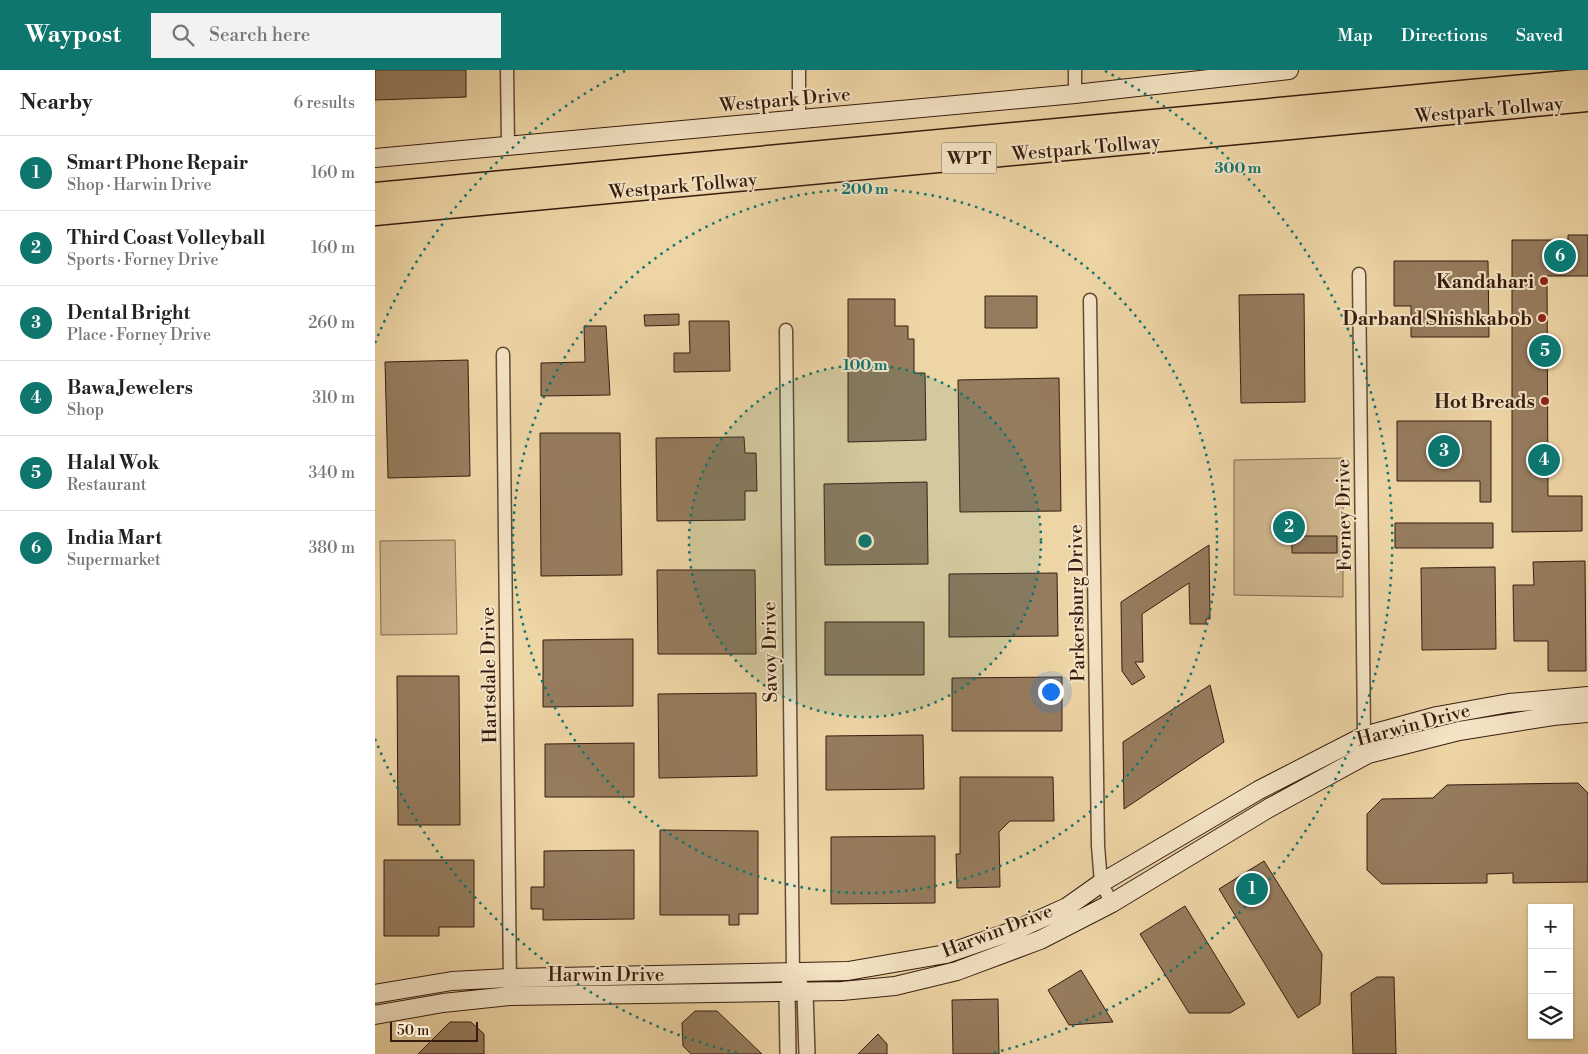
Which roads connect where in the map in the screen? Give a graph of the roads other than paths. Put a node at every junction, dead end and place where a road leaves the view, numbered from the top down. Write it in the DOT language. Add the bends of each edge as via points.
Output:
graph roads {
  1 [pos="507,70"];
  2 [pos="799,70"];
  3 [pos="1075,70"];
  4 [pos="1289,70"];
  5 [pos="1588,80"];
  6 [pos="1562,93"];
  7 [pos="1075,94"];
  8 [pos="1588,100"];
  9 [pos="799,119"];
  10 [pos="508,146"];
  11 [pos="375,158"];
  12 [pos="375,194"];
  13 [pos="375,214"];
  14 [pos="1359,274"];
  15 [pos="1090,300"];
  16 [pos="786,330"];
  17 [pos="503,354"];
  18 [pos="1588,696"];
  19 [pos="1588,713"];
  20 [pos="1364,736"];
  21 [pos="1368,754"];
  22 [pos="1259,790"];
  23 [pos="1269,808"];
  24 [pos="1101,883"];
  25 [pos="1112,903"];
  26 [pos="946,954"];
  27 [pos="957,971"];
  28 [pos="793,973"];
  29 [pos="651,975"];
  30 [pos="509,978"];
  31 [pos="787,992"];
  32 [pos="805,992"];
  33 [pos="375,994"];
  34 [pos="651,995"];
  35 [pos="510,996"];
  36 [pos="375,1015"];
  37 [pos="788,1054"];
  38 [pos="807,1054"];
  1 -- 10 [label="street"];
  2 -- 9 [label="street"];
  3 -- 7 [label="street"];
  4 -- 7 [label="main road, Westpark Drive"];
  5 -- 6 [label="highway, Westpark Tollway / WPT"];
  6 -- 8 [label="highway, Westpark Tollway / WPT"];
  6 -- 12 [label="highway, Westpark Tollway / WPT"];
  6 -- 13 [label="highway, Westpark Tollway / WPT"];
  7 -- 9 [label="main road, Westpark Drive"];
  9 -- 10 [label="main road, Westpark Drive"];
  10 -- 11 [label="main road, Westpark Drive"];
  14 -- 20 [label="street, Forney Drive"];
  15 -- 24 [label="street, Parkersburg Drive"];
  16 -- 28 [label="street, Savoy Drive"];
  17 -- 30 [label="street, Hartsdale Drive"];
  18 -- 20 [label="main road, Harwin Drive" via="1509,703 1437,716"];
  19 -- 21 [label="main road, Harwin Drive" via="1459,731"];
  20 -- 21 [label="street, Forney Drive"];
  20 -- 22 [label="main road, Harwin Drive"];
  21 -- 23 [label="main road, Harwin Drive"];
  22 -- 23 [label="main road"];
  22 -- 24 [label="main road, Harwin Drive"];
  23 -- 25 [label="main road, Harwin Drive"];
  24 -- 25 [label="street, Parkersburg Drive"];
  24 -- 26 [label="main road, Harwin Drive" via="1067,908"];
  25 -- 27 [label="main road, Harwin Drive" via="1040,940"];
  26 -- 27 [label="main road"];
  26 -- 28 [label="main road, Harwin Drive" via="848,972"];
  27 -- 32 [label="main road, Harwin Drive" via="895,986"];
  28 -- 29 [label="main road, Harwin Drive"];
  28 -- 31 [label="street, Savoy Drive"];
  28 -- 32 [label="street"];
  29 -- 30 [label="main road, Harwin Drive"];
  29 -- 34 [label="main road"];
  30 -- 33 [label="main road, Harwin Drive" via="452,981"];
  30 -- 35 [label="street, Hartsdale Drive"];
  31 -- 32 [label="main road, Harwin Drive"];
  31 -- 34 [label="main road, Harwin Drive"];
  31 -- 37 [label="street, Savoy Drive"];
  32 -- 38 [label="street"];
  34 -- 35 [label="main road, Harwin Drive"];
  35 -- 36 [label="main road, Harwin Drive" via="443,1002"];
}
